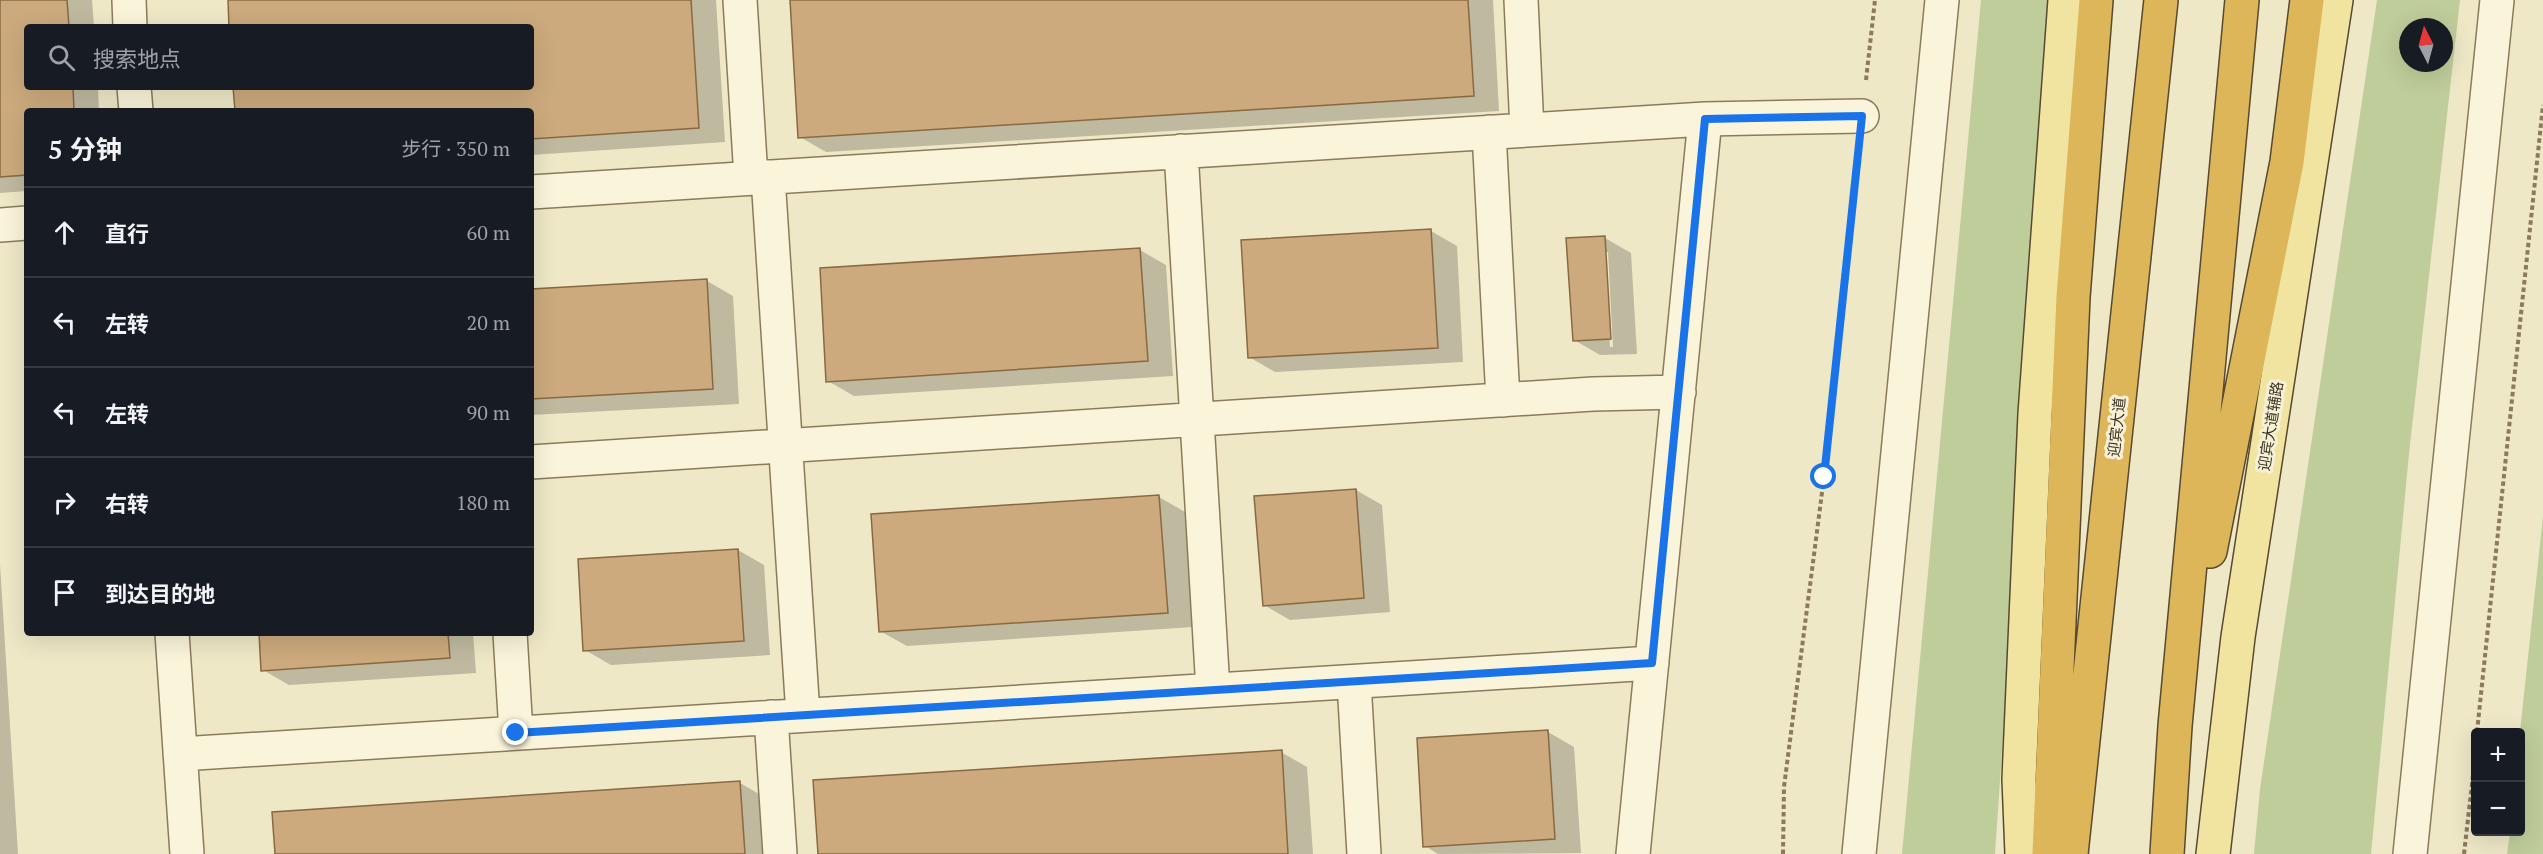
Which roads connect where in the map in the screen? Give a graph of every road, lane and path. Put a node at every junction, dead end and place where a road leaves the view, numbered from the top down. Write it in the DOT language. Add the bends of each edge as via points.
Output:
graph roads {
  1 [pos="129,0"];
  2 [pos="740,0"];
  3 [pos="1521,0"];
  4 [pos="1875,0"];
  5 [pos="1942,0"];
  6 [pos="2065,0"];
  7 [pos="2096,0"];
  8 [pos="2161,0"];
  9 [pos="2242,0"];
  10 [pos="2307,0"];
  11 [pos="2336,0"];
  12 [pos="2497,0"];
  13 [pos="130,24"];
  14 [pos="134,90"];
  15 [pos="2543,105"];
  16 [pos="136,108"];
  17 [pos="1862,116"];
  18 [pos="1705,119"];
  19 [pos="1527,130"];
  20 [pos="1489,132"];
  21 [pos="1180,151"];
  22 [pos="759,177"];
  23 [pos="534,192"];
  24 [pos="24,223"];
  25 [pos="0,225"];
  26 [pos="1678,392"];
  27 [pos="1503,400"];
  28 [pos="1195,420"];
  29 [pos="786,446"];
  30 [pos="534,462"];
  31 [pos="172,636"];
  32 [pos="510,636"];
  33 [pos="1652,663"];
  34 [pos="1354,682"];
  35 [pos="1213,690"];
  36 [pos="803,715"];
  37 [pos="771,717"];
  38 [pos="2175,726"];
  39 [pos="2477,728"];
  40 [pos="516,733"];
  41 [pos="180,754"];
  42 [pos="2472,782"];
  43 [pos="187,854"];
  44 [pos="780,854"];
  45 [pos="1364,854"];
  46 [pos="1633,854"];
  47 [pos="1783,854"];
  48 [pos="1859,854"];
  49 [pos="2022,854"];
  50 [pos="2049,854"];
  51 [pos="2071,854"];
  52 [pos="2167,854"];
  53 [pos="2213,854"];
  54 [pos="2410,854"];
  55 [pos="2464,854"];
  1 -- 13 [label="street"];
  2 -- 22 [label="street"];
  3 -- 19 [label="street"];
  4 -- 17 [label="path"];
  5 -- 48 [label="street"];
  6 -- 49 [label="main road" via="2035,426 2019,779"];
  7 -- 50 [label="highway" via="2073,297"];
  8 -- 51 [label="highway, 迎宾大道"];
  9 -- 38 [label="highway"];
  10 -- 38 [label="highway" via="2287,162"];
  11 -- 53 [label="main road, 迎宾大道辅路" via="2238,637"];
  12 -- 54 [label="street"];
  14 -- 16 [label="street"];
  15 -- 39 [label="path"];
  17 -- 18 [label="street"];
  17 -- 47 [label="path" via="1824,477 1784,787"];
  18 -- 19 [label="street"];
  18 -- 26 [label="street"];
  19 -- 20 [label="street"];
  20 -- 21 [label="street"];
  20 -- 27 [label="street"];
  21 -- 22 [label="street"];
  21 -- 28 [label="street"];
  22 -- 23 [label="street"];
  22 -- 29 [label="street"];
  24 -- 25 [label="street"];
  26 -- 27 [label="street"];
  26 -- 33 [label="street"];
  27 -- 28 [label="street"];
  28 -- 29 [label="street"];
  28 -- 35 [label="street"];
  29 -- 30 [label="street"];
  29 -- 36 [label="street"];
  31 -- 41 [label="street"];
  32 -- 40 [label="street"];
  33 -- 34 [label="street"];
  33 -- 46 [label="street"];
  34 -- 35 [label="street"];
  34 -- 45 [label="street"];
  35 -- 36 [label="street"];
  36 -- 37 [label="street"];
  37 -- 40 [label="street"];
  37 -- 44 [label="street"];
  38 -- 52 [label="highway"];
  40 -- 41 [label="street"];
  41 -- 43 [label="street"];
  42 -- 55 [label="path"];
}
